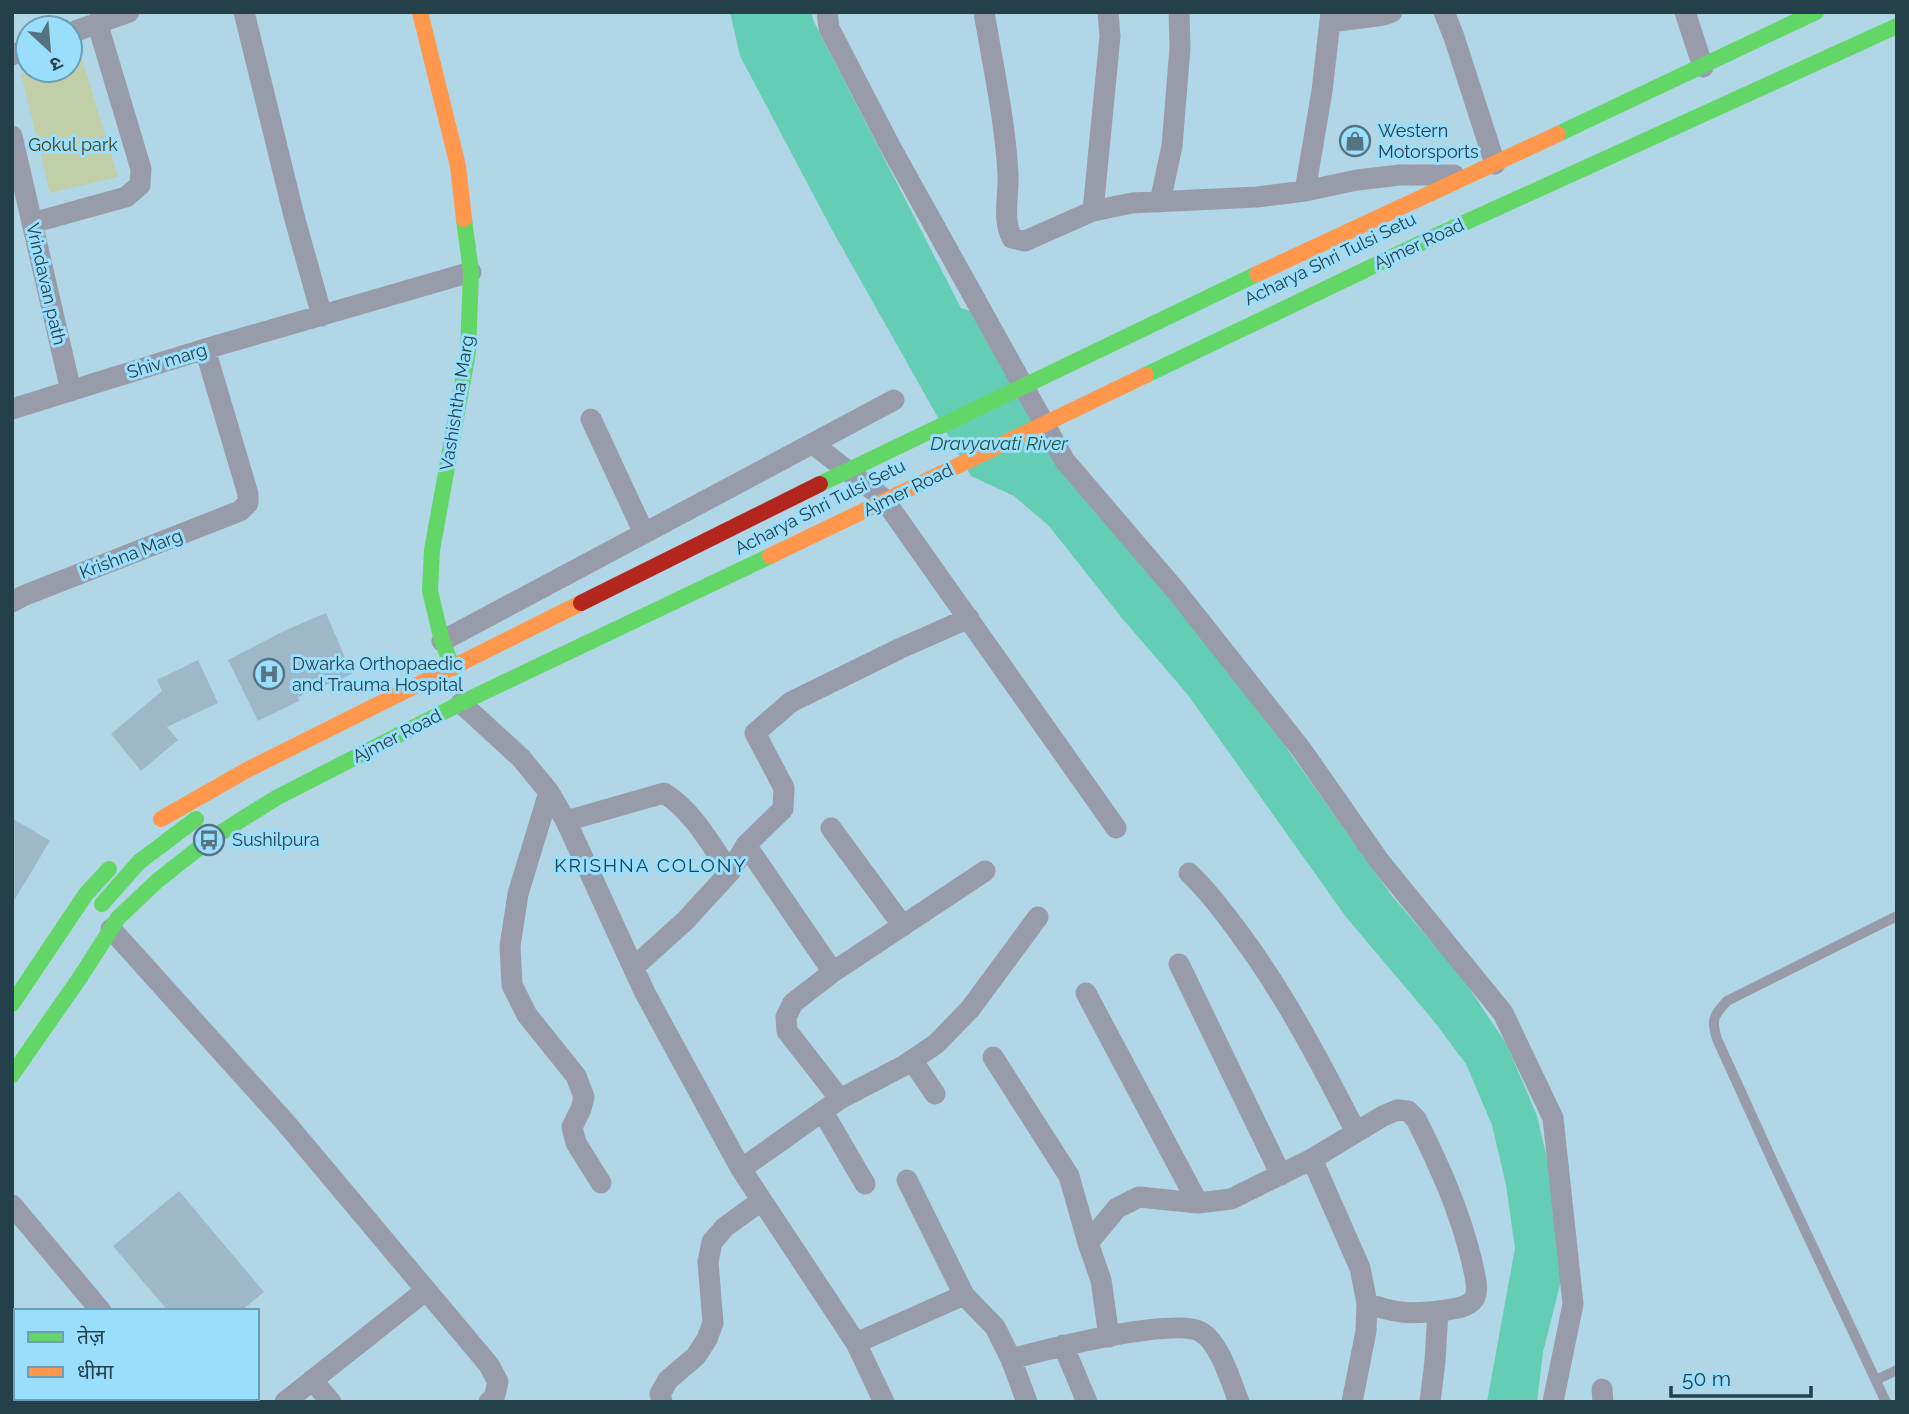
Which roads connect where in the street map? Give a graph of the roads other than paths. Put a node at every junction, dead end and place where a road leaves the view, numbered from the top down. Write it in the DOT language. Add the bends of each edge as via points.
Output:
graph roads {
  1 [pos="129,12"];
  2 [pos="244,12"];
  3 [pos="420,12"];
  4 [pos="827,12"];
  5 [pos="984,12"];
  6 [pos="1108,12"];
  7 [pos="1180,12"];
  8 [pos="1392,12"];
  9 [pos="1444,12"];
  10 [pos="1685,12"];
  11 [pos="1816,12"];
  12 [pos="1331,17"];
  13 [pos="97,22"];
  14 [pos="1897,26"];
  15 [pos="84,27"];
  16 [pos="1703,67"];
  17 [pos="12,136"];
  18 [pos="1495,164"];
  19 [pos="1470,175"];
  20 [pos="1305,191"];
  21 [pos="1160,202"];
  22 [pos="1093,211"];
  23 [pos="32,223"];
  24 [pos="471,272"];
  25 [pos="323,316"];
  26 [pos="205,348"];
  27 [pos="71,391"];
  28 [pos="1045,396"];
  29 [pos="894,400"];
  30 [pos="1021,408"];
  31 [pos="12,409"];
  32 [pos="591,419"];
  33 [pos="813,444"];
  34 [pos="876,478"];
  35 [pos="853,490"];
  36 [pos="644,533"];
  37 [pos="12,602"];
  38 [pos="969,618"];
  39 [pos="580,629"];
  40 [pos="442,642"];
  41 [pos="453,668"];
  42 [pos="461,703"];
  43 [pos="368,733"];
  44 [pos="549,792"];
  45 [pos="209,813"];
  46 [pos="566,821"];
  47 [pos="151,828"];
  48 [pos="831,828"];
  49 [pos="1116,828"];
  50 [pos="746,845"];
  51 [pos="116,861"];
  52 [pos="985,871"];
  53 [pos="730,872"];
  54 [pos="1189,873"];
  55 [pos="1897,916"];
  56 [pos="1038,917"];
  57 [pos="104,921"];
  58 [pos="903,926"];
  59 [pos="1179,964"];
  60 [pos="634,967"];
  61 [pos="833,972"];
  62 [pos="1086,993"];
  63 [pos="12,1004"];
  64 [pos="993,1058"];
  65 [pos="912,1060"];
  66 [pos="12,1075"];
  67 [pos="934,1094"];
  68 [pos="840,1099"];
  69 [pos="823,1112"];
  70 [pos="1356,1132"];
  71 [pos="1312,1159"];
  72 [pos="741,1169"];
  73 [pos="1281,1175"];
  74 [pos="907,1180"];
  75 [pos="601,1183"];
  76 [pos="864,1184"];
  77 [pos="761,1201"];
  78 [pos="1198,1203"];
  79 [pos="12,1205"];
  80 [pos="1088,1243"];
  81 [pos="425,1291"];
  82 [pos="964,1295"];
  83 [pos="1367,1303"];
  84 [pos="100,1309"];
  85 [pos="1438,1311"];
  86 [pos="1109,1337"];
  87 [pos="856,1343"];
  88 [pos="1063,1345"];
  89 [pos="1011,1359"];
  90 [pos="1897,1370"];
  91 [pos="313,1380"];
  92 [pos="1876,1380"];
  93 [pos="285,1402"];
  94 [pos="331,1402"];
  95 [pos="489,1402"];
  96 [pos="662,1402"];
  97 [pos="884,1402"];
  98 [pos="1027,1402"];
  99 [pos="1087,1402"];
  100 [pos="1239,1402"];
  101 [pos="1352,1402"];
  102 [pos="1430,1402"];
  103 [pos="1553,1402"];
  104 [pos="1886,1402"];
  1 -- 13 [label="street"];
  2 -- 25 [label="street"];
  3 -- 24 [label="main road, Vashishtha Marg" via="458,166"];
  4 -- 103 [label="street" via="829,28 890,146 1065,461 1194,613 1301,749 1380,862 1503,1013 1553,1118 1573,1304"];
  5 -- 22 [label="street" via="1003,128 1008,175 1006,227 1012,239 1025,241"];
  6 -- 22 [label="street" via="1110,37"];
  7 -- 21 [label="street" via="1172,146"];
  8 -- 12 [label="street"];
  9 -- 18 [label="street"];
  10 -- 16 [label="street"];
  11 -- 16 [label="main road, Ajmer Road"];
  12 -- 20 [label="street"];
  13 -- 15 [label="street"];
  13 -- 23 [label="street" via="141,169 140,185 126,197"];
  14 -- 42 [label="main road, Ajmer Road" via="1442,233"];
  16 -- 18 [label="main road, Ajmer Road"];
  17 -- 23 [label="street, Vrindavan path"];
  18 -- 19 [label="main road, Ajmer Road"];
  19 -- 20 [label="street" via="1401,175"];
  19 -- 41 [label="main road, Ajmer Road" via="722,532"];
  20 -- 21 [label="street"];
  21 -- 22 [label="street"];
  23 -- 27 [label="street, Vrindavan path"];
  24 -- 25 [label="street, Shiv marg"];
  24 -- 40 [label="main road, Vashishtha Marg" via="468,352 432,550 430,591"];
  25 -- 26 [label="street, Shiv marg"];
  26 -- 27 [label="street, Shiv marg"];
  26 -- 37 [label="street, Krishna Marg" via="248,503 240,511"];
  27 -- 31 [label="street, Shiv marg"];
  28 -- 30 [label="main road"];
  29 -- 33 [label="street"];
  32 -- 36 [label="street"];
  33 -- 36 [label="street"];
  33 -- 38 [label="street" via="883,498"];
  34 -- 35 [label="main road, Acharya Shri Tulsi Setu"];
  36 -- 40 [label="street"];
  38 -- 49 [label="street"];
  38 -- 50 [label="street" via="791,702 755,733 784,788 783,809"];
  39 -- 43 [label="main road"];
  40 -- 41 [label="main road, Vashishtha Marg"];
  41 -- 47 [label="main road, Ajmer Road" via="247,770"];
  42 -- 44 [label="street" via="521,758"];
  42 -- 57 [label="main road, Ajmer Road" via="276,799 209,840 118,918"];
  44 -- 46 [label="street"];
  44 -- 75 [label="street" via="518,894 510,946 512,985 527,1015 576,1076 584,1097 572,1127 576,1143"];
  45 -- 57 [label="main road" via="139,862 104,903"];
  46 -- 53 [label="street" via="664,793 697,825"];
  46 -- 60 [label="street"];
  48 -- 58 [label="street"];
  50 -- 53 [label="street"];
  50 -- 61 [label="street"];
  51 -- 63 [label="main road" via="86,894"];
  52 -- 58 [label="street"];
  53 -- 60 [label="street" via="685,922"];
  54 -- 70 [label="street" via="1210,893 1284,997"];
  55 -- 92 [label="lane" via="1727,1001 1715,1013 1713,1026"];
  56 -- 65 [label="street" via="970,1009 936,1044"];
  57 -- 66 [label="main road, Ajmer Road"];
  57 -- 81 [label="street" via="285,1122"];
  58 -- 61 [label="street"];
  59 -- 73 [label="street"];
  60 -- 72 [label="street"];
  61 -- 68 [label="street" via="793,1003 786,1017 787,1031"];
  62 -- 78 [label="street"];
  64 -- 80 [label="street" via="1069,1176"];
  65 -- 67 [label="street"];
  65 -- 68 [label="street"];
  68 -- 69 [label="street"];
  69 -- 72 [label="street"];
  69 -- 76 [label="street"];
  70 -- 71 [label="street"];
  70 -- 85 [label="street" via="1397,1110 1408,1111 1450,1191 1464,1229 1476,1293 1473,1301 1461,1308"];
  71 -- 73 [label="street"];
  71 -- 83 [label="street" via="1360,1268"];
  72 -- 77 [label="street"];
  73 -- 78 [label="street" via="1231,1199"];
  74 -- 82 [label="street"];
  77 -- 87 [label="street"];
  77 -- 96 [label="street" via="712,1242 708,1262 713,1323 696,1356 668,1380 660,1394"];
  78 -- 80 [label="street" via="1139,1198 1117,1208"];
  79 -- 84 [label="street"];
  80 -- 86 [label="street" via="1101,1280"];
  81 -- 91 [label="street"];
  81 -- 95 [label="street" via="489,1365 498,1382"];
  82 -- 87 [label="street"];
  82 -- 89 [label="street" via="995,1327"];
  83 -- 85 [label="street" via="1401,1313"];
  83 -- 101 [label="street"];
  85 -- 102 [label="street"];
  86 -- 88 [label="street"];
  86 -- 100 [label="street" via="1171,1326 1200,1331 1218,1349"];
  87 -- 97 [label="street"];
  88 -- 89 [label="street"];
  88 -- 99 [label="street"];
  89 -- 98 [label="street"];
  90 -- 92 [label="lane"];
  91 -- 93 [label="street"];
  91 -- 94 [label="street"];
  92 -- 104 [label="lane"];
}
